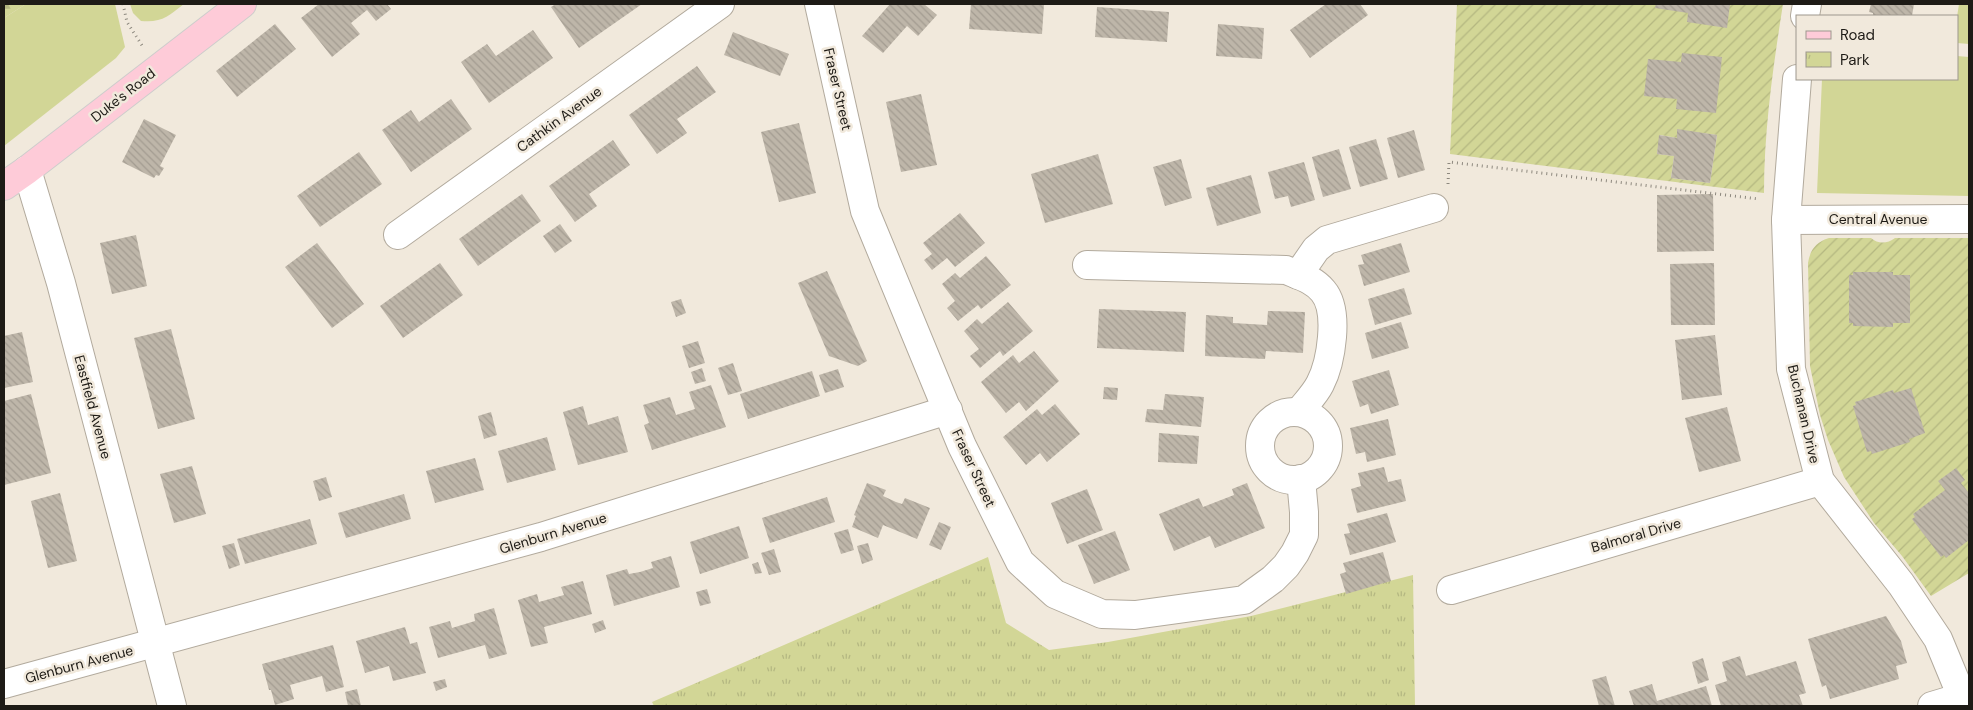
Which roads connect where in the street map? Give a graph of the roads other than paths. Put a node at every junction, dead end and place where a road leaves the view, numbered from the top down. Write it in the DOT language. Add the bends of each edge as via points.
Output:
graph roads {
  1 [pos="242,4"];
  2 [pos="720,4"];
  3 [pos="819,4"];
  4 [pos="1797,80"];
  5 [pos="27,170"];
  6 [pos="4,186"];
  7 [pos="1440,199"];
  8 [pos="1786,210"];
  9 [pos="1969,219"];
  10 [pos="398,235"];
  11 [pos="1087,265"];
  12 [pos="1298,275"];
  13 [pos="948,410"];
  14 [pos="1300,412"];
  15 [pos="1301,479"];
  16 [pos="1820,481"];
  17 [pos="1451,590"];
  18 [pos="155,644"];
  19 [pos="4,684"];
  20 [pos="1963,702"];
  21 [pos="172,706"];
  22 [pos="1932,706"];
  1 -- 5 [label="main road, Duke's Road"];
  2 -- 10 [label="street, Cathkin Avenue"];
  3 -- 13 [label="street, Fraser Street" via="865,211"];
  4 -- 8 [label="street, Buchanan Drive"];
  5 -- 6 [label="main road, Duke's Road"];
  5 -- 18 [label="street, Eastfield Avenue" via="61,283"];
  7 -- 12 [label="street" via="1327,240 1316,249"];
  8 -- 9 [label="street, Central Avenue"];
  8 -- 16 [label="street, Buchanan Drive" via="1791,369"];
  11 -- 12 [label="street" via="1286,270"];
  12 -- 14 [label="street" via="1312,280 1325,292 1333,314 1330,358 1320,385"];
  13 -- 15 [label="street, Fraser Street" via="962,446 1020,562 1054,594 1102,614 1135,616 1244,600 1273,579 1296,552 1304,535"];
  13 -- 18 [label="street, Glenburn Avenue" via="541,537"];
  14 -- 15 [label="street" via="1319,422 1328,442 1323,464 1316,472"];
  14 -- 15 [label="street" via="1288,412 1269,423 1260,444 1261,455 1274,473 1284,478"];
  16 -- 17 [label="street, Balmoral Drive"];
  16 -- 20 [label="street, Buchanan Drive" via="1901,584 1938,639"];
  18 -- 19 [label="street, Glenburn Avenue"];
  18 -- 21 [label="street"];
  20 -- 22 [label="street"];
}
